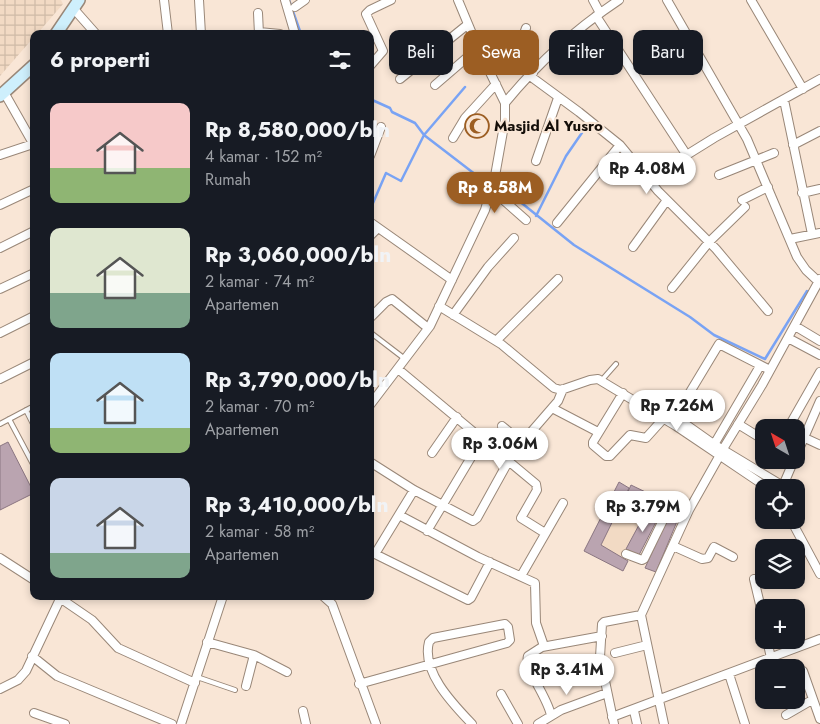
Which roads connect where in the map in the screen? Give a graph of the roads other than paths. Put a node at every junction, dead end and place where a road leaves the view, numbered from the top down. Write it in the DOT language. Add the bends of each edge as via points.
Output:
graph roads {
  1 [pos="164,0"];
  2 [pos="199,0"];
  3 [pos="285,0"];
  4 [pos="305,0"];
  5 [pos="391,0"];
  6 [pos="458,0"];
  7 [pos="593,0"];
  8 [pos="619,0"];
  9 [pos="667,0"];
  10 [pos="750,0"];
  11 [pos="76,4"];
  12 [pos="295,7"];
  13 [pos="258,12"];
  14 [pos="598,14"];
  15 [pos="468,25"];
  16 [pos="59,30"];
  17 [pos="93,30"];
  18 [pos="168,30"];
  19 [pos="201,30"];
  20 [pos="259,30"];
  21 [pos="294,30"];
  22 [pos="373,30"];
  23 [pos="470,30"];
  24 [pos="374,31"];
  25 [pos="374,61"];
  26 [pos="463,61"];
  27 [pos="539,67"];
  28 [pos="30,68"];
  29 [pos="492,75"];
  30 [pos="530,75"];
  31 [pos="532,75"];
  32 [pos="400,79"];
  33 [pos="820,79"];
  34 [pos="496,84"];
  35 [pos="435,85"];
  36 [pos="803,89"];
  37 [pos="2,92"];
  38 [pos="558,98"];
  39 [pos="784,100"];
  40 [pos="505,103"];
  41 [pos="739,124"];
  42 [pos="381,127"];
  43 [pos="820,131"];
  44 [pos="453,138"];
  45 [pos="30,139"];
  46 [pos="30,145"];
  47 [pos="374,145"];
  48 [pos="620,145"];
  49 [pos="793,145"];
  50 [pos="774,153"];
  51 [pos="686,154"];
  52 [pos="0,155"];
  53 [pos="756,158"];
  54 [pos="536,161"];
  55 [pos="719,175"];
  56 [pos="648,180"];
  57 [pos="768,187"];
  58 [pos="491,189"];
  59 [pos="820,189"];
  60 [pos="30,192"];
  61 [pos="802,193"];
  62 [pos="667,200"];
  63 [pos="0,205"];
  64 [pos="526,220"];
  65 [pos="557,223"];
  66 [pos="374,225"];
  67 [pos="378,228"];
  68 [pos="374,232"];
  69 [pos="30,233"];
  70 [pos="816,233"];
  71 [pos="514,238"];
  72 [pos="790,239"];
  73 [pos="710,242"];
  74 [pos="634,247"];
  75 [pos="0,248"];
  76 [pos="30,275"];
  77 [pos="558,279"];
  78 [pos="452,280"];
  79 [pos="819,281"];
  80 [pos="672,288"];
  81 [pos="0,289"];
  82 [pos="439,306"];
  83 [pos="768,311"];
  84 [pos="374,314"];
  85 [pos="453,315"];
  86 [pos="30,318"];
  87 [pos="428,328"];
  88 [pos="791,332"];
  89 [pos="0,333"];
  90 [pos="374,335"];
  91 [pos="496,341"];
  92 [pos="820,341"];
  93 [pos="820,354"];
  94 [pos="405,360"];
  95 [pos="30,364"];
  96 [pos="616,364"];
  97 [pos="760,366"];
  98 [pos="398,369"];
  99 [pos="770,370"];
  100 [pos="820,372"];
  101 [pos="0,379"];
  102 [pos="601,381"];
  103 [pos="563,389"];
  104 [pos="623,393"];
  105 [pos="374,400"];
  106 [pos="820,401"];
  107 [pos="657,404"];
  108 [pos="30,408"];
  109 [pos="552,408"];
  110 [pos="26,410"];
  111 [pos="456,417"];
  112 [pos="675,417"];
  113 [pos="30,418"];
  114 [pos="664,418"];
  115 [pos="793,419"];
  116 [pos="9,420"];
  117 [pos="0,424"];
  118 [pos="738,424"];
  119 [pos="502,426"];
  120 [pos="598,432"];
  121 [pos="755,434"];
  122 [pos="482,438"];
  123 [pos="805,438"];
  124 [pos="820,445"];
  125 [pos="713,447"];
  126 [pos="721,452"];
  127 [pos="432,453"];
  128 [pos="30,459"];
  129 [pos="508,462"];
  130 [pos="374,465"];
  131 [pos="756,479"];
  132 [pos="768,479"];
  133 [pos="414,490"];
  134 [pos="563,503"];
  135 [pos="442,504"];
  136 [pos="687,514"];
  137 [pos="399,515"];
  138 [pos="796,529"];
  139 [pos="427,531"];
  140 [pos="545,533"];
  141 [pos="673,546"];
  142 [pos="626,554"];
  143 [pos="733,557"];
  144 [pos="0,558"];
  145 [pos="490,562"];
  146 [pos="820,574"];
  147 [pos="521,576"];
  148 [pos="30,577"];
  149 [pos="754,579"];
  150 [pos="759,599"];
  151 [pos="58,600"];
  152 [pos="63,600"];
  153 [pos="222,600"];
  154 [pos="328,600"];
  155 [pos="641,615"];
  156 [pos="602,636"];
  157 [pos="820,639"];
  158 [pos="207,642"];
  159 [pos="647,645"];
  160 [pos="544,646"];
  161 [pos="770,649"];
  162 [pos="615,653"];
  163 [pos="254,655"];
  164 [pos="32,656"];
  165 [pos="771,658"];
  166 [pos="430,664"];
  167 [pos="287,672"];
  168 [pos="729,674"];
  169 [pos="805,675"];
  170 [pos="196,680"];
  171 [pos="359,684"];
  172 [pos="246,686"];
  173 [pos="0,688"];
  174 [pos="235,690"];
  175 [pos="607,693"];
  176 [pos="501,694"];
  177 [pos="812,700"];
  178 [pos="658,701"];
  179 [pos="303,711"];
  180 [pos="634,711"];
  181 [pos="34,713"];
  182 [pos="786,715"];
  183 [pos="551,716"];
  184 [pos="820,720"];
  185 [pos="613,721"];
  186 [pos="65,724"];
  187 [pos="172,724"];
  188 [pos="182,724"];
  189 [pos="306,724"];
  190 [pos="376,724"];
  191 [pos="472,724"];
  192 [pos="518,724"];
  193 [pos="538,724"];
  194 [pos="637,724"];
  195 [pos="664,724"];
  196 [pos="745,724"];
  1 -- 18 [label="street"];
  2 -- 19 [label="street"];
  3 -- 21 [label="street"];
  4 -- 12 [label="street"];
  5 -- 22 [label="street" via="366,14"];
  6 -- 15 [label="street"];
  7 -- 14 [label="street"];
  8 -- 14 [label="street"];
  9 -- 41 [label="street"];
  10 -- 36 [label="street"];
  11 -- 16 [label="street"];
  11 -- 17 [label="street"];
  13 -- 20 [label="street"];
  14 -- 27 [label="street"];
  14 -- 51 [label="street"];
  15 -- 23 [label="street"];
  15 -- 32 [label="street"];
  24 -- 25 [label="street" via="383,51"];
  26 -- 35 [label="street"];
  28 -- 37 [label="street"];
  29 -- 34 [label="street"];
  30 -- 40 [label="street"];
  31 -- 38 [label="street"];
  33 -- 36 [label="street"];
  34 -- 40 [label="street"];
  34 -- 44 [label="street" via="465,118"];
  36 -- 39 [label="street"];
  37 -- 45 [label="street"];
  38 -- 48 [label="street"];
  38 -- 54 [label="street"];
  39 -- 41 [label="street"];
  39 -- 49 [label="street"];
  40 -- 58 [label="street" via="503,134"];
  41 -- 51 [label="street"];
  41 -- 53 [label="street"];
  42 -- 47 [label="street"];
  43 -- 49 [label="street"];
  46 -- 52 [label="street"];
  48 -- 56 [label="street"];
  48 -- 65 [label="street"];
  49 -- 61 [label="street"];
  50 -- 53 [label="street"];
  51 -- 56 [label="street"];
  53 -- 55 [label="street"];
  53 -- 57 [label="street"];
  56 -- 62 [label="street"];
  57 -- 72 [label="street"];
  57 -- 73 [label="street" via="744,203"];
  58 -- 64 [label="street"];
  58 -- 78 [label="street" via="485,210"];
  59 -- 61 [label="street"];
  60 -- 63 [label="street"];
  61 -- 70 [label="street"];
  62 -- 73 [label="street"];
  62 -- 74 [label="street"];
  66 -- 67 [label="street"];
  67 -- 68 [label="street"];
  67 -- 78 [label="street"];
  69 -- 75 [label="street"];
  70 -- 72 [label="street"];
  71 -- 85 [label="street"];
  72 -- 79 [label="street" via="800,262"];
  73 -- 80 [label="street"];
  73 -- 83 [label="street"];
  76 -- 81 [label="street"];
  77 -- 91 [label="street"];
  78 -- 82 [label="street"];
  79 -- 88 [label="street"];
  82 -- 85 [label="street"];
  82 -- 87 [label="street"];
  84 -- 87 [label="street" via="392,300"];
  85 -- 91 [label="street"];
  86 -- 89 [label="street"];
  87 -- 94 [label="street"];
  88 -- 92 [label="street"];
  88 -- 93 [label="street"];
  88 -- 99 [label="street"];
  90 -- 94 [label="lane"];
  91 -- 103 [label="street" via="550,386"];
  94 -- 98 [label="street"];
  95 -- 101 [label="street"];
  96 -- 102 [label="lane"];
  97 -- 99 [label="street"];
  97 -- 112 [label="street" via="718,345"];
  97 -- 125 [label="street"];
  98 -- 105 [label="street"];
  98 -- 111 [label="street"];
  99 -- 118 [label="street"];
  100 -- 115 [label="street"];
  102 -- 103 [label="street" via="592,379"];
  102 -- 104 [label="street"];
  103 -- 109 [label="street"];
  104 -- 114 [label="street"];
  104 -- 120 [label="street"];
  106 -- 123 [label="street"];
  107 -- 112 [label="street"];
  108 -- 110 [label="lane"];
  109 -- 119 [label="street" via="521,440"];
  109 -- 120 [label="street"];
  110 -- 113 [label="lane"];
  110 -- 116 [label="lane"];
  111 -- 122 [label="street"];
  111 -- 127 [label="street"];
  112 -- 125 [label="street"];
  114 -- 120 [label="street" via="646,438 630,435 608,456 593,445"];
  114 -- 125 [label="street"];
  116 -- 117 [label="lane"];
  116 -- 128 [label="lane"];
  118 -- 121 [label="street"];
  118 -- 126 [label="street"];
  122 -- 129 [label="street"];
  122 -- 135 [label="street"];
  123 -- 124 [label="street"];
  125 -- 126 [label="street"];
  126 -- 131 [label="street"];
  126 -- 132 [label="street"];
  126 -- 136 [label="street"];
  129 -- 135 [label="street" via="475,520"];
  129 -- 140 [label="street" via="536,484 537,490 521,518"];
  130 -- 133 [label="street"];
  133 -- 135 [label="street"];
  133 -- 137 [label="street"];
  134 -- 140 [label="street"];
  135 -- 139 [label="street"];
  136 -- 141 [label="street"];
  136 -- 142 [label="street" via="669,508 644,559"];
  137 -- 139 [label="street"];
  137 -- 145 [label="street" via="375,552 408,571 469,600"];
  138 -- 146 [label="street"];
  139 -- 145 [label="street"];
  140 -- 147 [label="street"];
  141 -- 143 [label="street" via="702,559 708,558 714,547"];
  141 -- 155 [label="street"];
  144 -- 148 [label="street"];
  145 -- 147 [label="street"];
  147 -- 160 [label="street" via="536,585 536,623"];
  149 -- 150 [label="street"];
  151 -- 164 [label="street"];
  152 -- 170 [label="street" via="92,620 118,648"];
  153 -- 158 [label="street"];
  154 -- 171 [label="street"];
  155 -- 156 [label="street" via="604,622"];
  155 -- 159 [label="street"];
  156 -- 160 [label="street"];
  156 -- 175 [label="street" via="600,657"];
  157 -- 165 [label="street"];
  158 -- 163 [label="street"];
  158 -- 170 [label="street"];
  159 -- 162 [label="street"];
  159 -- 178 [label="street"];
  160 -- 183 [label="street" via="530,653 526,660 546,698"];
  161 -- 165 [label="street"];
  163 -- 167 [label="street"];
  163 -- 172 [label="street"];
  164 -- 173 [label="street" via="22,676"];
  164 -- 187 [label="street" via="57,676"];
  165 -- 168 [label="street"];
  166 -- 166 [label="street" via="507,643 510,640 508,626 503,623 433,638 428,646"];
  166 -- 171 [label="street"];
  166 -- 191 [label="street" via="446,696"];
  168 -- 178 [label="street"];
  168 -- 196 [label="street"];
  169 -- 177 [label="street"];
  170 -- 174 [label="lane"];
  170 -- 188 [label="street"];
  171 -- 190 [label="street"];
  175 -- 183 [label="street"];
  175 -- 185 [label="street"];
  176 -- 192 [label="street"];
  177 -- 182 [label="street"];
  177 -- 184 [label="street"];
  178 -- 180 [label="street"];
  178 -- 195 [label="street"];
  179 -- 189 [label="street"];
  180 -- 185 [label="street"];
  180 -- 194 [label="street"];
  181 -- 186 [label="street"];
  183 -- 193 [label="street"];
}
